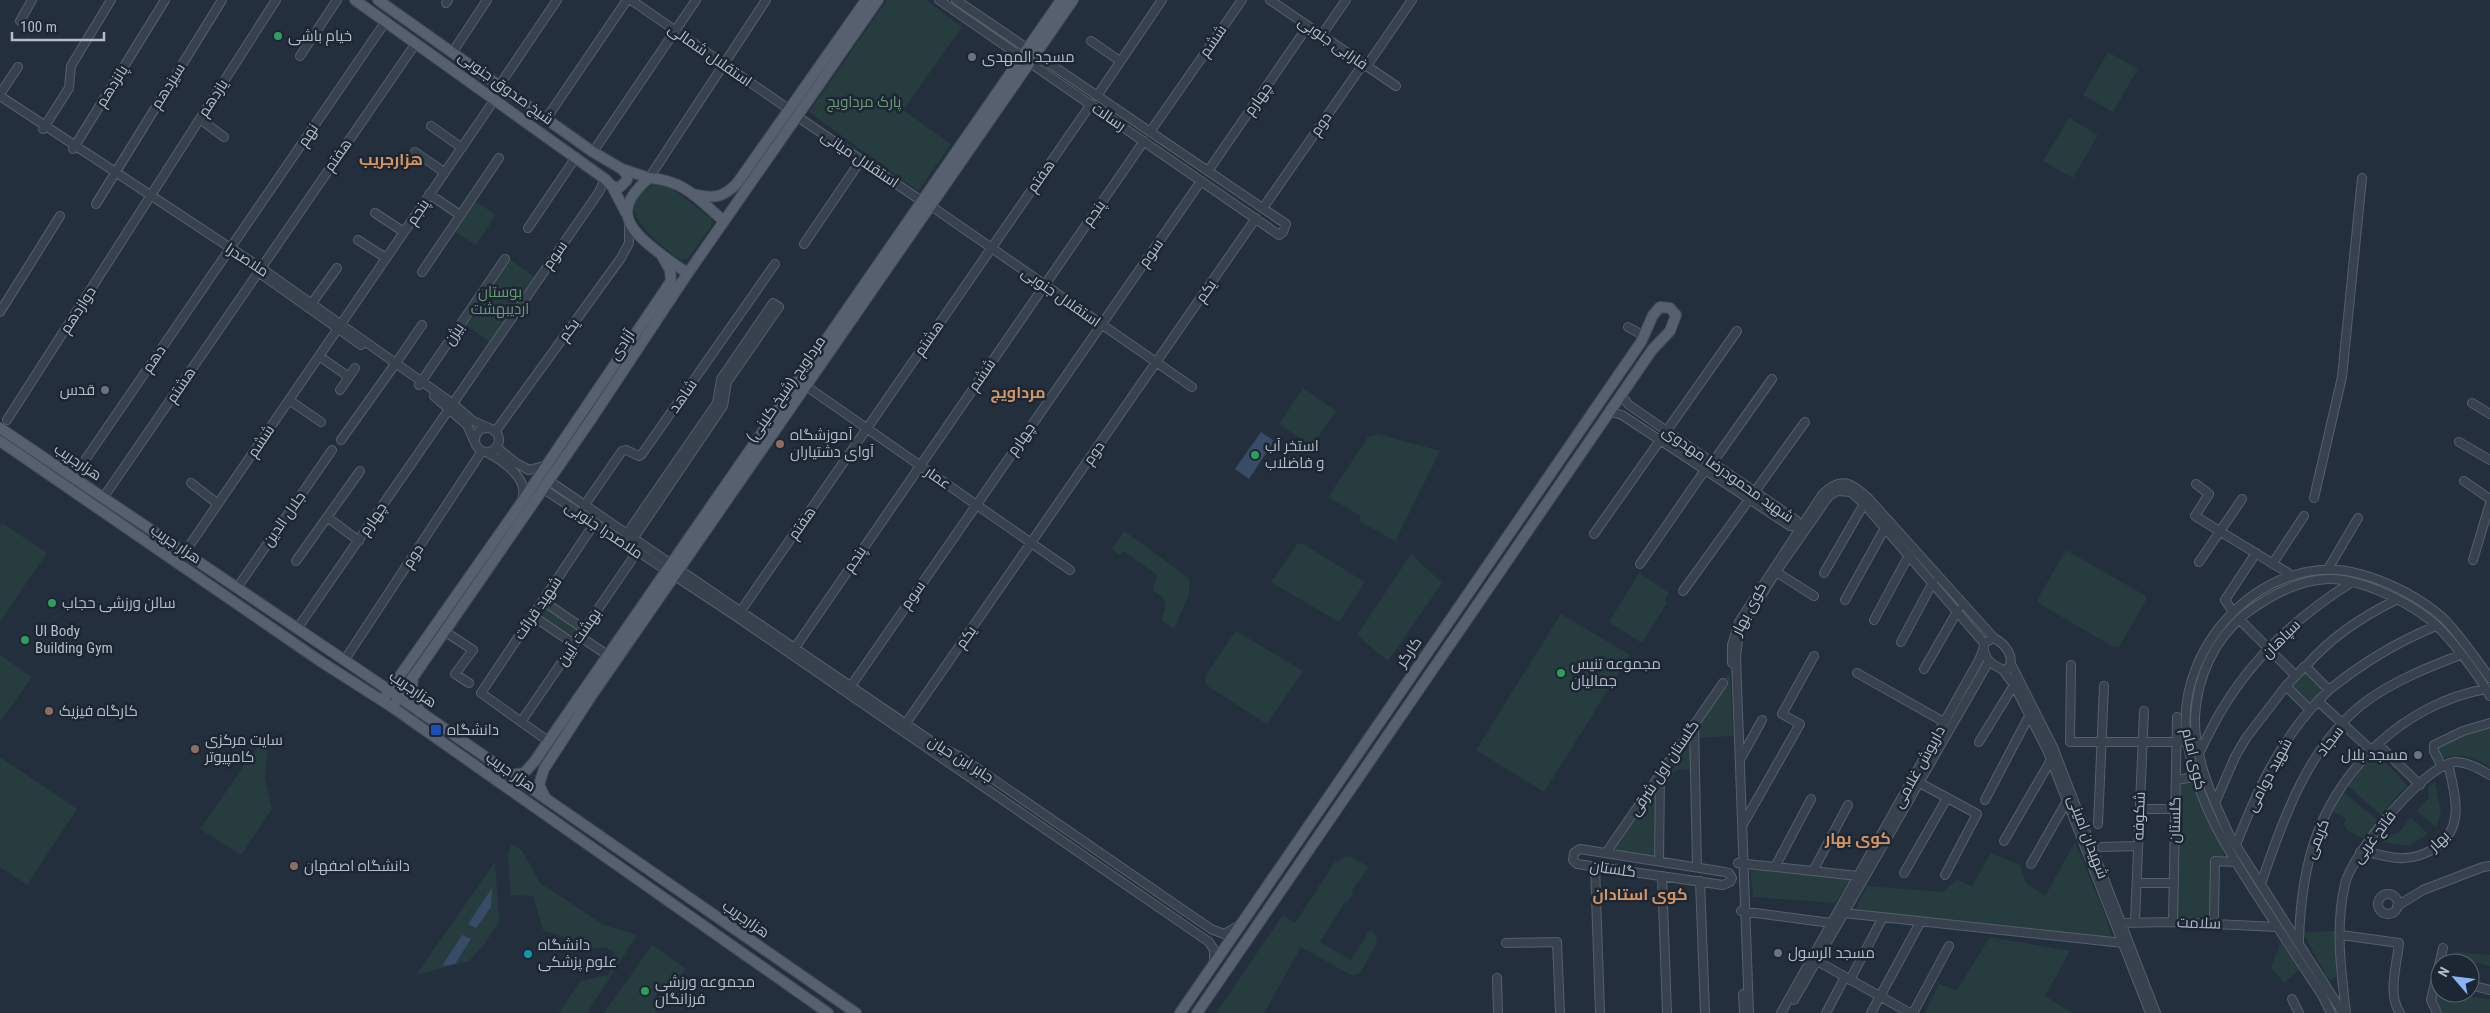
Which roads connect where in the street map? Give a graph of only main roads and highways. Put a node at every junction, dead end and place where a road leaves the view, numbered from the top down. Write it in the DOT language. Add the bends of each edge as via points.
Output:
graph roads {
  1 [pos="355,0"];
  2 [pos="866,0"];
  3 [pos="878,0"];
  4 [pos="1061,0"];
  5 [pos="1073,0"];
  6 [pos="380,1"];
  7 [pos="1029,55"];
  8 [pos="794,113"];
  9 [pos="622,169"];
  10 [pos="649,178"];
  11 [pos="608,183"];
  12 [pos="693,194"];
  13 [pos="927,204"];
  14 [pos="626,212"];
  15 [pos="724,221"];
  16 [pos="662,256"];
  17 [pos="688,273"];
  18 [pos="587,415"];
  19 [pos="4,424"];
  20 [pos="0,441"];
  21 [pos="187,554"];
  22 [pos="486,562"];
  23 [pos="182,566"];
  24 [pos="673,570"];
  25 [pos="414,675"];
  26 [pos="389,691"];
  27 [pos="588,692"];
  28 [pos="399,697"];
  29 [pos="383,700"];
  30 [pos="392,707"];
  31 [pos="420,712"];
  32 [pos="511,775"];
  33 [pos="546,800"];
  34 [pos="1316,815"];
  35 [pos="1306,854"];
  36 [pos="1279,870"];
  37 [pos="1260,921"];
  38 [pos="1185,1011"];
  39 [pos="828,1013"];
  40 [pos="856,1013"];
  41 [pos="1197,1013"];
  1 -- 11 [label="main road, شیخ صدوق جنوبی"];
  2 -- 8 [label="main road, آزادی"];
  3 -- 8 [label="main road, آزادی"];
  4 -- 7 [label="main road, مرداویج (شیخ کلینی)"];
  5 -- 7 [label="main road, مرداویج (شیخ کلینی)"];
  6 -- 9 [label="main road, شیخ صدوق جنوبی" via="592,152"];
  7 -- 13 [label="main road, مرداویج (شیخ کلینی)"];
  8 -- 12 [label="main road, آزادی" via="730,191 711,199"];
  8 -- 15 [label="main road, آزادی"];
  9 -- 10 [label="main road, شیخ صدوق جنوبی"];
  9 -- 11 [label="main road" via="627,180 619,188"];
  10 -- 12 [label="main road" via="671,180"];
  10 -- 14 [label="main road" via="634,191"];
  11 -- 14 [label="main road, شیخ صدوق جنوبی"];
  12 -- 15 [label="main road"];
  13 -- 24 [label="main road, مرداویج (شیخ کلینی)"];
  13 -- 24 [label="main road, مرداویج (شیخ کلینی)" via="806,386"];
  14 -- 16 [label="main road" via="629,224 640,238"];
  15 -- 17 [label="main road, آزادی"];
  16 -- 17 [label="main road"];
  16 -- 18 [label="main road, آزادی" via="670,270 671,281"];
  17 -- 18 [label="main road, آزادی"];
  18 -- 22 [label="main road, آزادی" via="545,484"];
  18 -- 22 [label="main road, آزادی" via="547,465"];
  19 -- 21 [label="main road, هزارجریب"];
  20 -- 23 [label="main road, هزار جریب"];
  21 -- 23 [label="main road"];
  21 -- 26 [label="main road, هزارجریب"];
  22 -- 25 [label="main road, آزادی"];
  22 -- 26 [label="main road, آزادی"];
  23 -- 29 [label="main road, هزار جریب" via="313,657"];
  24 -- 27 [label="main road, مرداویج (شیخ کلینی)"];
  25 -- 28 [label="main road, آزادی"];
  25 -- 31 [label="main road" via="412,692"];
  26 -- 28 [label="main road, هزارجریب"];
  26 -- 29 [label="main road, آزادی"];
  27 -- 32 [label="main road, مرداویج (شیخ کلینی)" via="534,762 524,772"];
  27 -- 33 [label="main road, مرداویج (شیخ کلینی)" via="544,769 539,785"];
  28 -- 30 [label="main road, آزادی"];
  28 -- 31 [label="main road, هزارجریب"];
  29 -- 30 [label="main road, هزار جریب"];
  30 -- 39 [label="main road, هزار جریب"];
  31 -- 32 [label="main road, هزارجریب"];
  32 -- 33 [label="main road, هزارجریب"];
  33 -- 40 [label="main road, هزارجریب"];
  34 -- 35 [label="main road" via="1314,826 1298,851 1302,856"];
  34 -- 35 [label="main road, کارگر" via="1644,336 1653,315 1660,307 1670,308 1676,315 1665,338 1652,350"];
  34 -- 36 [label="main road, کارگر"];
  35 -- 37 [label="main road, کارگر"];
  36 -- 37 [label="main road" via="1285,867 1289,871"];
  36 -- 38 [label="main road, کارگر"];
  37 -- 41 [label="main road, کارگر"];
}
